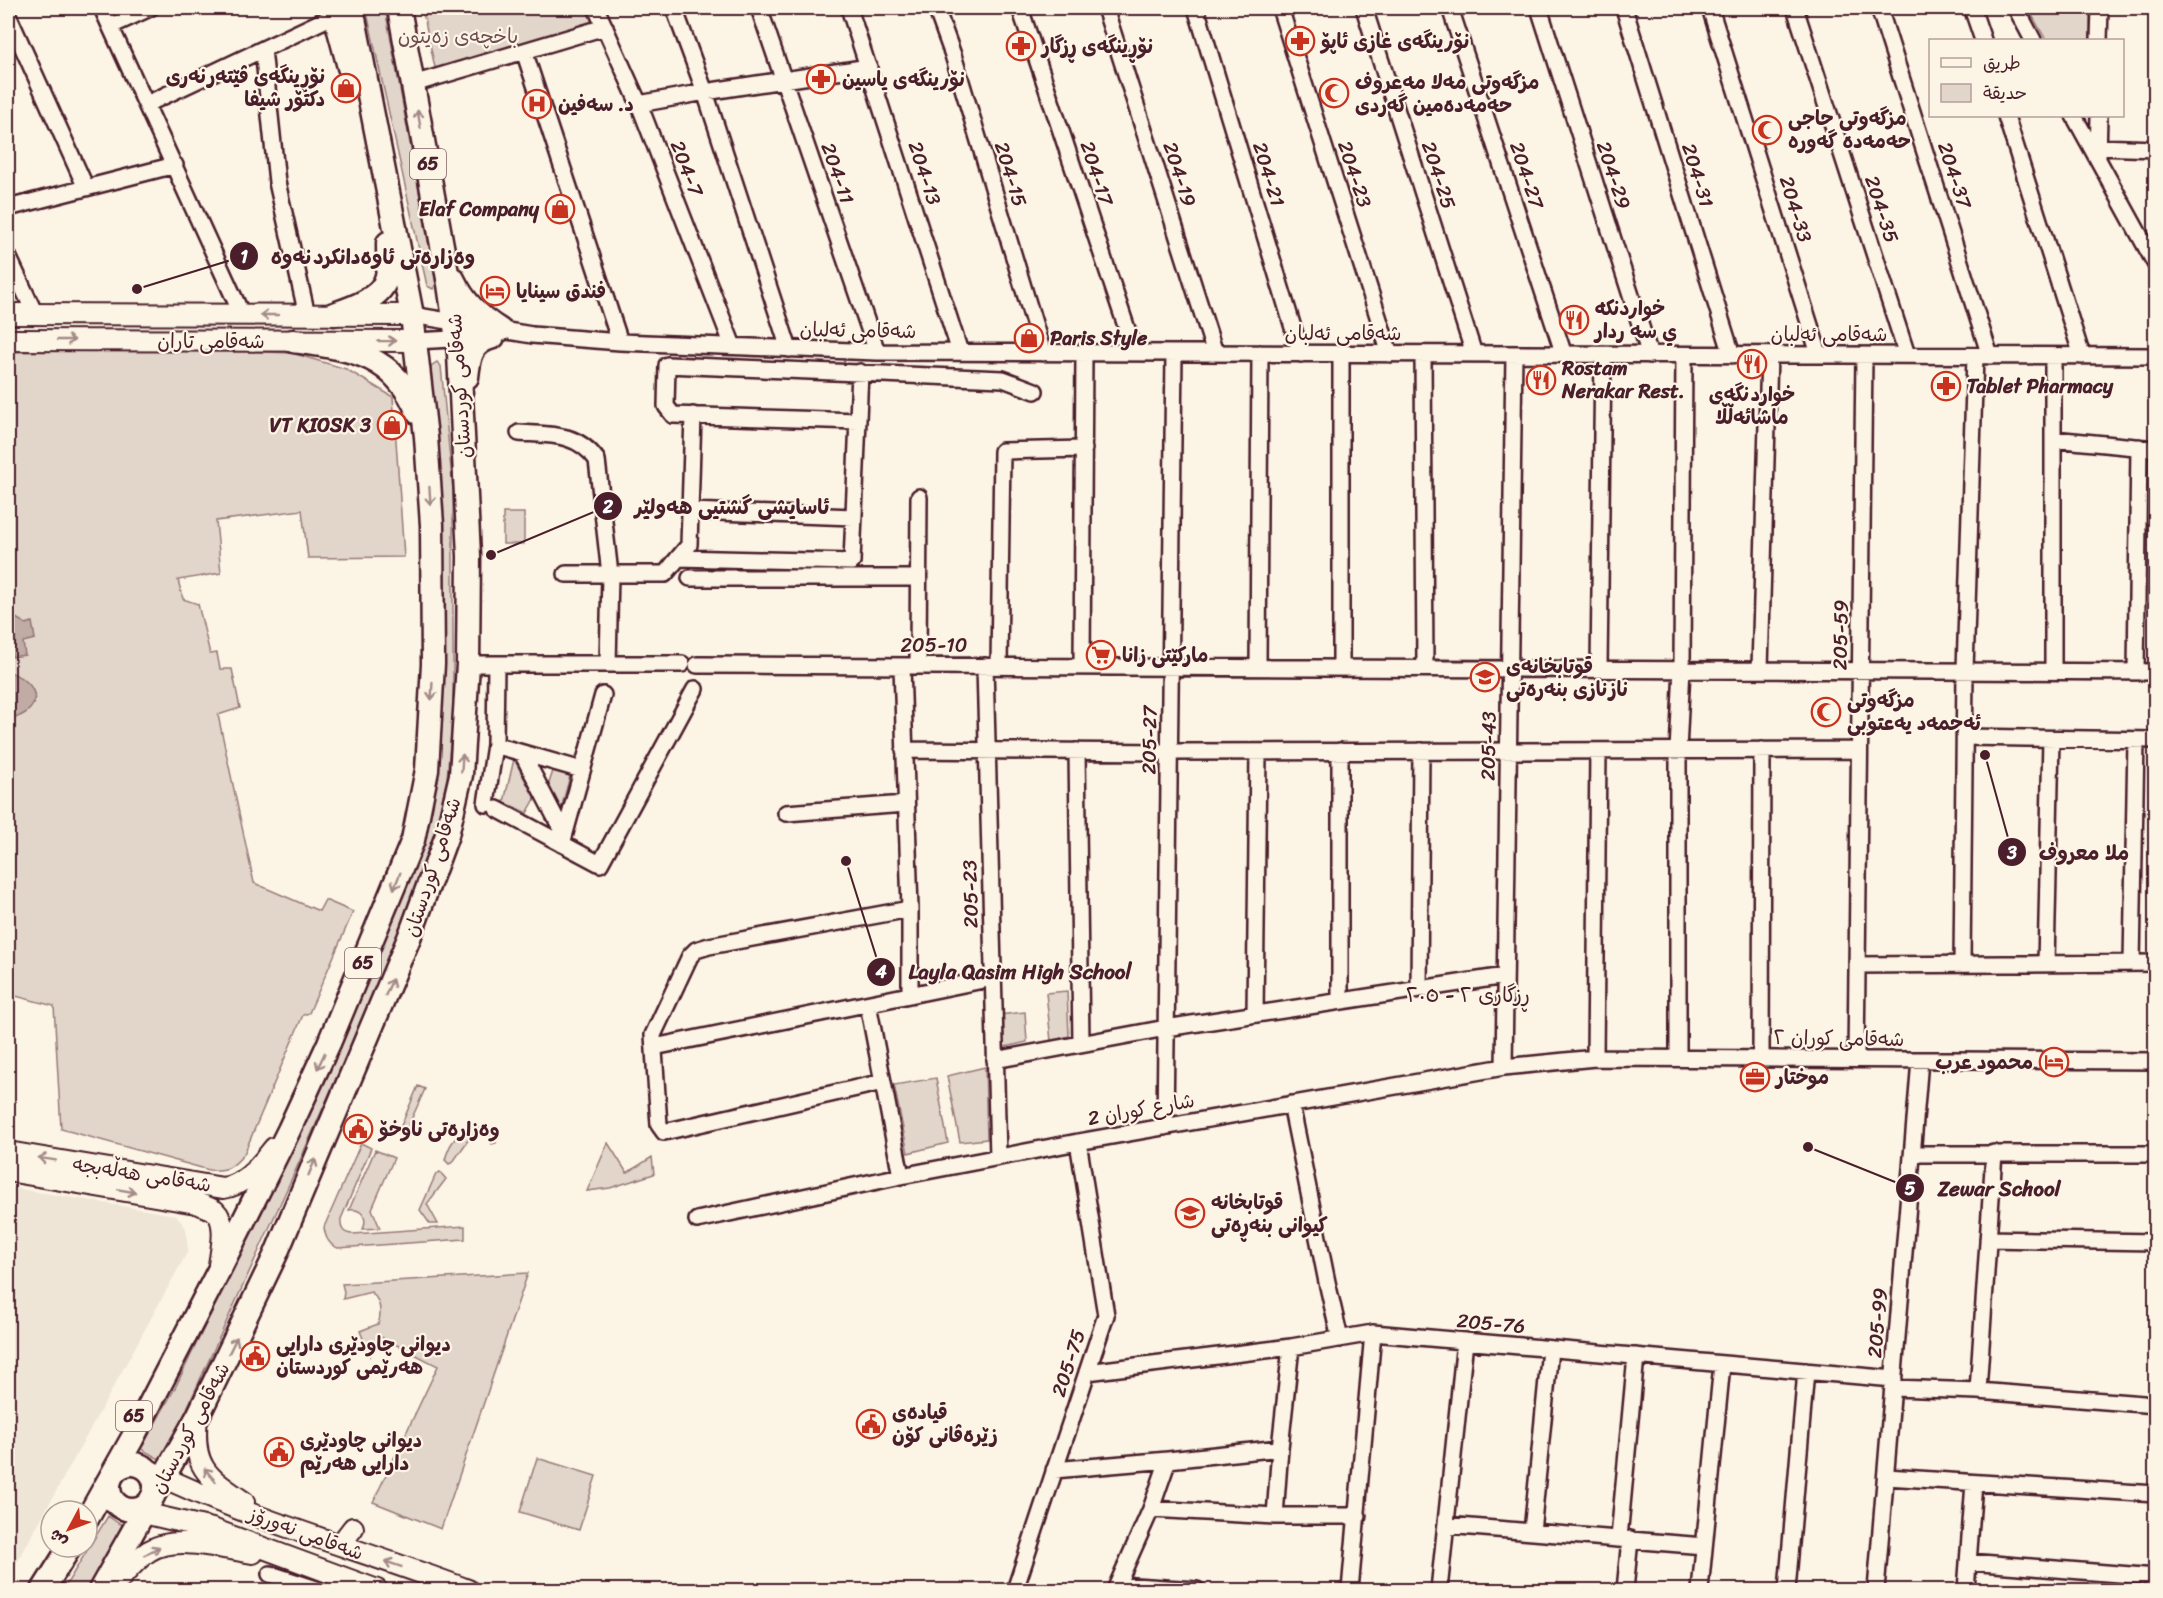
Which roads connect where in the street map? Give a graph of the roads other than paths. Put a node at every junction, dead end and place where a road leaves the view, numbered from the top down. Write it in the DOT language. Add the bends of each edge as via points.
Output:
graph roads {
  1 [pos="102,8"];
  2 [pos="150,8"];
  3 [pos="399,8"];
  4 [pos="596,8"];
  5 [pos="674,8"];
  6 [pos="759,8"];
  7 [pos="849,8"];
  8 [pos="936,8"];
  9 [pos="1020,8"];
  10 [pos="1105,8"];
  11 [pos="1196,8"];
  12 [pos="1280,8"];
  13 [pos="1364,8"];
  14 [pos="1450,8"];
  15 [pos="1539,8"];
  16 [pos="1624,8"];
  17 [pos="1710,8"];
  18 [pos="1795,8"];
  19 [pos="1880,8"];
  20 [pos="1972,8"];
  21 [pos="2016,8"];
  22 [pos="2100,8"];
  23 [pos="340,10"];
  24 [pos="8,16"];
  25 [pos="111,26"];
  26 [pos="605,27"];
  27 [pos="1983,39"];
  28 [pos="2032,39"];
  29 [pos="2099,39"];
  30 [pos="263,49"];
  31 [pos="525,51"];
  32 [pos="869,68"];
  33 [pos="783,81"];
  34 [pos="413,84"];
  35 [pos="705,92"];
  36 [pos="147,104"];
  37 [pos="639,104"];
  38 [pos="2006,117"];
  39 [pos="2075,117"];
  40 [pos="2098,117"];
  41 [pos="2156,149"];
  42 [pos="2098,154"];
  43 [pos="175,165"];
  44 [pos="86,188"];
  45 [pos="389,202"];
  46 [pos="8,208"];
  47 [pos="2149,240"];
  48 [pos="442,245"];
  49 [pos="8,256"];
  50 [pos="2156,265"];
  51 [pos="8,314"];
  52 [pos="34,314"];
  53 [pos="124,314"];
  54 [pos="334,314"];
  55 [pos="242,315"];
  56 [pos="307,315"];
  57 [pos="412,315"];
  58 [pos="457,329"];
  59 [pos="496,334"];
  60 [pos="8,340"];
  61 [pos="125,340"];
  62 [pos="293,341"];
  63 [pos="415,341"];
  64 [pos="620,342"];
  65 [pos="733,346"];
  66 [pos="789,349"];
  67 [pos="877,352"];
  68 [pos="960,352"];
  69 [pos="1043,353"];
  70 [pos="1084,353"];
  71 [pos="1135,353"];
  72 [pos="1174,353"];
  73 [pos="1215,353"];
  74 [pos="1260,353"];
  75 [pos="1301,354"];
  76 [pos="1341,354"];
  77 [pos="1390,354"];
  78 [pos="1423,354"];
  79 [pos="1474,354"];
  80 [pos="1514,354"];
  81 [pos="1820,354"];
  82 [pos="1564,355"];
  83 [pos="1603,355"];
  84 [pos="1650,355"];
  85 [pos="1684,355"];
  86 [pos="1732,355"];
  87 [pos="1769,355"];
  88 [pos="1864,356"];
  89 [pos="1907,356"];
  90 [pos="1982,356"];
  91 [pos="2053,356"];
  92 [pos="2082,356"];
  93 [pos="2156,356"];
  94 [pos="860,372"];
  95 [pos="1035,391"];
  96 [pos="463,411"];
  97 [pos="693,415"];
  98 [pos="858,421"];
  99 [pos="519,433"];
  100 [pos="426,437"];
  101 [pos="2053,439"];
  102 [pos="2139,447"];
  103 [pos="2156,448"];
  104 [pos="1084,449"];
  105 [pos="919,498"];
  106 [pos="690,511"];
  107 [pos="854,517"];
  108 [pos="678,558"];
  109 [pos="566,574"];
  110 [pos="610,574"];
  111 [pos="690,578"];
  112 [pos="918,578"];
  113 [pos="468,664"];
  114 [pos="496,664"];
  115 [pos="608,664"];
  116 [pos="682,664"];
  117 [pos="697,665"];
  118 [pos="902,666"];
  119 [pos="918,666"];
  120 [pos="992,666"];
  121 [pos="1082,666"];
  122 [pos="1170,666"];
  123 [pos="1258,667"];
  124 [pos="1341,667"];
  125 [pos="1425,667"];
  126 [pos="1510,668"];
  127 [pos="1599,668"];
  128 [pos="1682,668"];
  129 [pos="1760,669"];
  130 [pos="1860,669"];
  131 [pos="1965,670"];
  132 [pos="2053,671"];
  133 [pos="2136,672"];
  134 [pos="2156,672"];
  135 [pos="695,689"];
  136 [pos="603,695"];
  137 [pos="1965,737"];
  138 [pos="2050,739"];
  139 [pos="2136,740"];
  140 [pos="2156,740"];
  141 [pos="495,745"];
  142 [pos="904,750"];
  143 [pos="987,750"];
  144 [pos="1762,750"];
  145 [pos="1859,750"];
  146 [pos="1077,751"];
  147 [pos="1340,751"];
  148 [pos="1421,751"];
  149 [pos="1509,751"];
  150 [pos="1598,751"];
  151 [pos="1678,751"];
  152 [pos="1169,752"];
  153 [pos="1258,752"];
  154 [pos="522,753"];
  155 [pos="582,770"];
  156 [pos="905,804"];
  157 [pos="786,813"];
  158 [pos="563,839"];
  159 [pos="910,909"];
  160 [pos="2132,963"];
  161 [pos="2156,963"];
  162 [pos="1962,964"];
  163 [pos="2046,964"];
  164 [pos="1857,965"];
  165 [pos="1505,976"];
  166 [pos="993,978"];
  167 [pos="1419,989"];
  168 [pos="910,995"];
  169 [pos="1340,1001"];
  170 [pos="868,1004"];
  171 [pos="1255,1014"];
  172 [pos="1166,1028"];
  173 [pos="1081,1043"];
  174 [pos="654,1047"];
  175 [pos="1678,1057"];
  176 [pos="1594,1058"];
  177 [pos="1761,1058"];
  178 [pos="1856,1059"];
  179 [pos="995,1060"];
  180 [pos="1920,1060"];
  181 [pos="2156,1060"];
  182 [pos="1504,1067"];
  183 [pos="883,1082"];
  184 [pos="1291,1104"];
  185 [pos="1165,1127"];
  186 [pos="290,1130"];
  187 [pos="1078,1142"];
  188 [pos="8,1152"];
  189 [pos="1994,1153"];
  190 [pos="1912,1154"];
  191 [pos="2156,1154"];
  192 [pos="998,1157"];
  193 [pos="8,1171"];
  194 [pos="72,1172"];
  195 [pos="901,1176"];
  196 [pos="697,1220"];
  197 [pos="1988,1239"];
  198 [pos="2156,1242"];
  199 [pos="218,1272"];
  200 [pos="192,1323"];
  201 [pos="1374,1334"];
  202 [pos="1340,1339"];
  203 [pos="1465,1341"];
  204 [pos="1291,1347"];
  205 [pos="1550,1349"];
  206 [pos="1636,1356"];
  207 [pos="1722,1364"];
  208 [pos="1806,1371"];
  209 [pos="1087,1372"];
  210 [pos="1894,1383"];
  211 [pos="1978,1391"];
  212 [pos="2156,1406"];
  213 [pos="198,1416"];
  214 [pos="1280,1448"];
  215 [pos="1168,1461"];
  216 [pos="1054,1470"];
  217 [pos="155,1473"];
  218 [pos="112,1475"];
  219 [pos="1886,1477"];
  220 [pos="1974,1483"];
  221 [pos="2156,1494"];
  222 [pos="88,1499"];
  223 [pos="98,1499"];
  224 [pos="144,1507"];
  225 [pos="1151,1509"];
  226 [pos="1275,1516"];
  227 [pos="1358,1516"];
  228 [pos="274,1522"];
  229 [pos="1446,1525"];
  230 [pos="353,1528"];
  231 [pos="1532,1532"];
  232 [pos="1624,1539"];
  233 [pos="340,1545"];
  234 [pos="1704,1546"];
  235 [pos="54,1559"];
  236 [pos="62,1559"];
  237 [pos="291,1560"];
  238 [pos="1969,1562"];
  239 [pos="323,1570"];
  240 [pos="270,1574"];
  241 [pos="2156,1577"];
  242 [pos="1116,1588"];
  243 [pos="37,1590"];
  244 [pos="43,1590"];
  245 [pos="100,1590"];
  246 [pos="110,1590"];
  247 [pos="319,1590"];
  248 [pos="343,1590"];
  249 [pos="377,1590"];
  250 [pos="468,1590"];
  251 [pos="1015,1590"];
  252 [pos="1197,1590"];
  253 [pos="1350,1590"];
  254 [pos="1439,1590"];
  255 [pos="1625,1590"];
  256 [pos="1700,1590"];
  257 [pos="1787,1590"];
  258 [pos="1876,1590"];
  259 [pos="1966,1590"];
  1 -- 25 [label="street"];
  2 -- 25 [label="street"];
  3 -- 34 [label="highway, شەقامی کوردستان / 65"];
  4 -- 26 [label="street, 204-7"];
  5 -- 35 [label="street"];
  6 -- 33 [label="street, 204-11"];
  7 -- 32 [label="street, 204-13"];
  8 -- 69 [label="street, 204-15"];
  9 -- 71 [label="street, 204-17"];
  10 -- 73 [label="street, 204-19"];
  11 -- 75 [label="street, 204-21"];
  12 -- 77 [label="street, 204-23"];
  13 -- 79 [label="street, 204-25"];
  14 -- 82 [label="street, 204-27"];
  15 -- 84 [label="street, 204-29"];
  16 -- 86 [label="street, 204-31"];
  17 -- 81 [label="street, 204-33"];
  18 -- 89 [label="street, 204-35"];
  19 -- 90 [label="street, 204-37"];
  20 -- 27 [label="street"];
  21 -- 28 [label="street"];
  22 -- 29 [label="street"];
  23 -- 30 [label="street"];
  23 -- 45 [label="highway, شەقامی کوردستان / 65" via="350,69 372,118"];
  24 -- 44 [label="street"];
  25 -- 36 [label="street"];
  26 -- 31 [label="street"];
  26 -- 37 [label="street, 204-7"];
  30 -- 36 [label="street"];
  30 -- 56 [label="street" via="277,182"];
  31 -- 34 [label="street"];
  31 -- 64 [label="street"];
  32 -- 33 [label="street"];
  32 -- 68 [label="street, 204-13"];
  33 -- 35 [label="street"];
  33 -- 67 [label="street, 204-11"];
  48 -- 34 [label="highway, شەقامی کوردستان / 65, one-way"];
  35 -- 37 [label="street"];
  35 -- 66 [label="street"];
  36 -- 43 [label="street"];
  37 -- 65 [label="street, 204-7"];
  38 -- 92 [label="street"];
  39 -- 42 [label="street"];
  40 -- 42 [label="street"];
  41 -- 42 [label="street"];
  42 -- 47 [label="street"];
  43 -- 44 [label="street"];
  43 -- 55 [label="street"];
  44 -- 46 [label="street"];
  45 -- 54 [label="highway" via="384,285 360,304"];
  45 -- 57 [label="highway, شەقامی کوردستان / 65"];
  47 -- 50 [label="street"];
  48 -- 58 [label="highway, شەقامی کوردستان / 65"];
  48 -- 59 [label="highway" via="447,265 466,302"];
  49 -- 52 [label="street"];
  51 -- 52 [label="main road, شەقامی تاران"];
  52 -- 53 [label="main road, شەقامی تاران"];
  53 -- 55 [label="main road, شەقامی تاران"];
  53 -- 61 [label="main road"];
  54 -- 56 [label="main road, شەقامی تاران"];
  54 -- 57 [label="main road, شەقامی تاران"];
  56 -- 55 [label="main road, شەقامی تاران, one-way"];
  57 -- 58 [label="street, شەقامی ئەلبان"];
  57 -- 63 [label="highway, شەقامی کوردستان / 65"];
  58 -- 59 [label="street, شەقامی ئەلبان"];
  58 -- 63 [label="street, شەقامی ئەلبان"];
  58 -- 96 [label="highway, شەقامی کوردستان / 65"];
  59 -- 64 [label="street, شەقامی ئەلبان"];
  59 -- 96 [label="highway" via="470,353"];
  60 -- 61 [label="main road, شەقامی تاران, one-way"];
  61 -- 62 [label="main road, شەقامی تاران"];
  62 -- 63 [label="main road, شەقامی تاران, one-way"];
  62 -- 100 [label="highway" via="353,351 384,366 410,394"];
  63 -- 100 [label="highway, شەقامی کوردستان / 65"];
  64 -- 65 [label="street, شەقامی ئەلبان"];
  65 -- 66 [label="street, شەقامی ئەلبان"];
  66 -- 67 [label="street, شەقامی ئەلبان"];
  67 -- 68 [label="street, شەقامی ئەلبان"];
  68 -- 69 [label="street, شەقامی ئەلبان"];
  69 -- 70 [label="street, شەقامی ئەلبان"];
  70 -- 71 [label="street, شەقامی ئەلبان"];
  70 -- 104 [label="street"];
  71 -- 72 [label="street, شەقامی ئەلبان"];
  72 -- 73 [label="street, شەقامی ئەلبان"];
  72 -- 122 [label="street, 205-27"];
  73 -- 74 [label="street, شەقامی ئەلبان"];
  74 -- 75 [label="street, شەقامی ئەلبان"];
  74 -- 123 [label="street"];
  75 -- 76 [label="street, شەقامی ئەلبان"];
  76 -- 77 [label="street, شەقامی ئەلبان"];
  76 -- 124 [label="street"];
  77 -- 78 [label="street, شەقامی ئەلبان"];
  78 -- 79 [label="street, شەقامی ئەلبان"];
  78 -- 125 [label="street"];
  79 -- 80 [label="street, شەقامی ئەلبان"];
  80 -- 82 [label="street, شەقامی ئەلبان"];
  80 -- 126 [label="street, 205-43"];
  81 -- 87 [label="street, شەقامی ئەلبان"];
  81 -- 88 [label="street, شەقامی ئەلبان"];
  82 -- 83 [label="street, شەقامی ئەلبان"];
  83 -- 84 [label="street, شەقامی ئەلبان"];
  83 -- 127 [label="street"];
  84 -- 85 [label="street, شەقامی ئەلبان"];
  85 -- 86 [label="street, شەقامی ئەلبان"];
  85 -- 128 [label="street"];
  86 -- 87 [label="street, شەقامی ئەلبان"];
  87 -- 129 [label="street"];
  88 -- 89 [label="street, شەقامی ئەلبان"];
  88 -- 130 [label="street, 205-59"];
  89 -- 90 [label="street, شەقامی ئەلبان"];
  90 -- 91 [label="street, شەقامی ئەلبان"];
  90 -- 131 [label="street, 204-37"];
  91 -- 92 [label="street, شەقامی ئەلبان"];
  91 -- 101 [label="street"];
  92 -- 93 [label="street, شەقامی ئەلبان"];
  94 -- 95 [label="street" via="1003,379"];
  94 -- 97 [label="street" via="667,365 666,406 673,415"];
  94 -- 98 [label="street"];
  96 -- 113 [label="highway, شەقامی کوردستان / 65" via="469,556"];
  97 -- 98 [label="street"];
  97 -- 106 [label="street"];
  98 -- 107 [label="street"];
  99 -- 110 [label="street" via="568,437 597,459"];
  100 -- 186 [label="highway, شەقامی کوردستان / 65, one-way" via="432,525 433,653 427,770 413,840"];
  101 -- 102 [label="street"];
  101 -- 132 [label="street"];
  102 -- 103 [label="street"];
  102 -- 133 [label="street"];
  104 -- 120 [label="street, 205-23" via="1002,452"];
  104 -- 121 [label="street"];
  105 -- 112 [label="street"];
  106 -- 107 [label="street"];
  106 -- 108 [label="street" via="689,545"];
  107 -- 108 [label="street" via="852,562"];
  108 -- 110 [label="street" via="665,574"];
  109 -- 110 [label="street"];
  110 -- 115 [label="street"];
  111 -- 112 [label="street"];
  112 -- 119 [label="street"];
  113 -- 114 [label="street"];
  213 -- 113 [label="highway, شەقامی کوردستان / 65, one-way" via="276,1254 409,938 447,835 461,775"];
  114 -- 115 [label="street"];
  114 -- 141 [label="street"];
  115 -- 116 [label="street"];
  117 -- 118 [label="street, 205-10"];
  118 -- 119 [label="street, 205-10"];
  118 -- 142 [label="street"];
  119 -- 120 [label="street, 205-10"];
  120 -- 121 [label="street, 205-10"];
  120 -- 143 [label="street, 205-23"];
  121 -- 122 [label="street, 205-10"];
  122 -- 123 [label="street, 205-10"];
  122 -- 152 [label="street, 205-27"];
  123 -- 124 [label="street, 205-10"];
  124 -- 125 [label="street, 205-10"];
  125 -- 126 [label="street, 205-10"];
  126 -- 127 [label="street, 205-10"];
  126 -- 149 [label="street, 205-43"];
  127 -- 128 [label="street, 205-10"];
  128 -- 129 [label="street, 205-10"];
  128 -- 151 [label="street"];
  129 -- 130 [label="street, 205-10"];
  130 -- 131 [label="street, 205-10"];
  130 -- 145 [label="street, 205-59"];
  131 -- 132 [label="street, 205-10"];
  131 -- 137 [label="street, 204-37"];
  132 -- 133 [label="street, 205-10"];
  133 -- 134 [label="street, 205-10"];
  135 -- 158 [label="street" via="600,864"];
  136 -- 155 [label="street"];
  137 -- 138 [label="street"];
  137 -- 162 [label="street, 204-37"];
  138 -- 139 [label="street"];
  138 -- 163 [label="street"];
  139 -- 140 [label="street"];
  139 -- 160 [label="street"];
  141 -- 154 [label="street"];
  141 -- 158 [label="street" via="492,807"];
  142 -- 143 [label="street"];
  142 -- 156 [label="street"];
  143 -- 146 [label="street"];
  143 -- 166 [label="street, 205-23"];
  144 -- 145 [label="street"];
  144 -- 151 [label="street"];
  144 -- 177 [label="street"];
  145 -- 164 [label="street, 205-59"];
  146 -- 152 [label="street"];
  146 -- 173 [label="street"];
  147 -- 148 [label="street"];
  147 -- 153 [label="street"];
  147 -- 169 [label="street"];
  148 -- 149 [label="street"];
  148 -- 167 [label="street"];
  149 -- 150 [label="street"];
  149 -- 165 [label="street, 205-43"];
  150 -- 151 [label="street"];
  150 -- 176 [label="street"];
  151 -- 175 [label="street"];
  152 -- 153 [label="street"];
  152 -- 172 [label="street, 205-27"];
  153 -- 171 [label="street"];
  154 -- 155 [label="street"];
  154 -- 158 [label="street"];
  155 -- 158 [label="street"];
  156 -- 157 [label="street"];
  156 -- 159 [label="street"];
  159 -- 168 [label="street"];
  159 -- 174 [label="street" via="696,950 653,1035"];
  160 -- 161 [label="street"];
  160 -- 163 [label="street"];
  162 -- 163 [label="street"];
  162 -- 164 [label="street"];
  164 -- 178 [label="street, 205-59"];
  165 -- 167 [label="street"];
  165 -- 182 [label="street, 205-43"];
  166 -- 168 [label="street"];
  166 -- 179 [label="street, 205-23"];
  167 -- 169 [label="street"];
  168 -- 170 [label="street"];
  169 -- 171 [label="street"];
  170 -- 174 [label="street"];
  170 -- 183 [label="street"];
  171 -- 172 [label="street"];
  172 -- 173 [label="street"];
  172 -- 185 [label="street, 205-27"];
  173 -- 179 [label="street"];
  174 -- 183 [label="street" via="659,1125 666,1133"];
  175 -- 176 [label="street, شەقامی کوران ٢"];
  175 -- 177 [label="street, شەقامی کوران ٢"];
  176 -- 182 [label="street, شارع كوران 2"];
  177 -- 178 [label="street, شەقامی کوران ٢"];
  178 -- 180 [label="street, شەقامی کوران ٢"];
  179 -- 192 [label="street, 205-23"];
  180 -- 181 [label="street, شەقامی کوران ٢"];
  180 -- 190 [label="street, 205-99"];
  182 -- 184 [label="street, شارع كوران 2"];
  183 -- 195 [label="street"];
  184 -- 185 [label="street, شارع كوران 2"];
  184 -- 202 [label="street"];
  185 -- 187 [label="street, شارع كوران 2"];
  186 -- 194 [label="main road, شەقامی هەڵەبجە" via="257,1169 230,1187"];
  186 -- 199 [label="highway, شەقامی کوردستان / 65"];
  187 -- 192 [label="street, شارع كوران 2"];
  187 -- 209 [label="street, 205-75" via="1106,1315"];
  194 -- 188 [label="main road, شەقامی هەڵەبجە, one-way"];
  189 -- 190 [label="street"];
  189 -- 191 [label="street"];
  189 -- 197 [label="street"];
  190 -- 210 [label="street, 205-99"];
  192 -- 195 [label="street, شارع كوران 2"];
  193 -- 194 [label="main road, شەقامی هەڵەبجە"];
  194 -- 199 [label="main road, شەقامی هەڵەبجە, one-way" via="196,1203 215,1212 223,1230"];
  195 -- 196 [label="street, شارع كوران 2"];
  197 -- 198 [label="street"];
  197 -- 211 [label="street"];
  199 -- 200 [label="highway, شەقامی کوردستان / 65"];
  200 -- 218 [label="highway, شەقامی کوردستان / 65"];
  200 -- 222 [label="highway, شەقامی کوردستان / 65" via="171,1348"];
  201 -- 202 [label="street, 205-76"];
  201 -- 203 [label="street, 205-76"];
  201 -- 227 [label="street"];
  202 -- 204 [label="street, 205-76"];
  203 -- 205 [label="street, 205-76"];
  203 -- 229 [label="street"];
  204 -- 209 [label="street, 205-76"];
  204 -- 214 [label="street"];
  205 -- 206 [label="street, 205-76"];
  205 -- 231 [label="street"];
  206 -- 207 [label="street, 205-76"];
  206 -- 232 [label="street"];
  207 -- 208 [label="street, 205-76"];
  207 -- 234 [label="street"];
  208 -- 210 [label="street, 205-76"];
  208 -- 257 [label="street"];
  209 -- 216 [label="street, 205-75"];
  210 -- 211 [label="street, 205-76"];
  210 -- 219 [label="street, 205-99"];
  211 -- 212 [label="street, 205-76"];
  213 -- 217 [label="highway, شەقامی کوردستان / 65"];
  228 -- 213 [label="main road, one-way" via="217,1483 205,1470 196,1448"];
  214 -- 215 [label="street"];
  214 -- 226 [label="street"];
  215 -- 216 [label="street"];
  215 -- 225 [label="street"];
  216 -- 251 [label="street, 205-75"];
  217 -- 218 [label="highway" via="130,1464"];
  217 -- 224 [label="highway"];
  217 -- 228 [label="main road, شەقامی نەورۆز"];
  218 -- 223 [label="highway, شەقامی کوردستان / 65"];
  218 -- 224 [label="highway" via="109,1489 120,1508"];
  219 -- 220 [label="street"];
  219 -- 258 [label="street, 205-99"];
  220 -- 221 [label="street"];
  220 -- 238 [label="street"];
  224 -- 237 [label="main road, شەقامی نەورۆز"];
  224 -- 245 [label="highway, شەقامی کوردستان"];
  225 -- 226 [label="street"];
  225 -- 242 [label="street"];
  226 -- 227 [label="street"];
  227 -- 253 [label="street"];
  228 -- 233 [label="main road, شەقامی نەورۆز"];
  229 -- 231 [label="street"];
  229 -- 254 [label="street"];
  230 -- 233 [label="main road"];
  231 -- 232 [label="street"];
  232 -- 234 [label="street"];
  232 -- 255 [label="street"];
  250 -- 233 [label="main road, شەقامی نەورۆز, one-way"];
  234 -- 256 [label="street"];
  235 -- 243 [label="highway"];
  236 -- 244 [label="highway"];
  237 -- 239 [label="main road, شەقامی نەورۆز"];
  246 -- 237 [label="main road, one-way" via="140,1558 161,1545 198,1544"];
  238 -- 241 [label="street"];
  238 -- 259 [label="street"];
  239 -- 248 [label="main road"];
  239 -- 249 [label="main road, شەقامی نەورۆز"];
  240 -- 247 [label="street"];
  242 -- 252 [label="street"];
}
